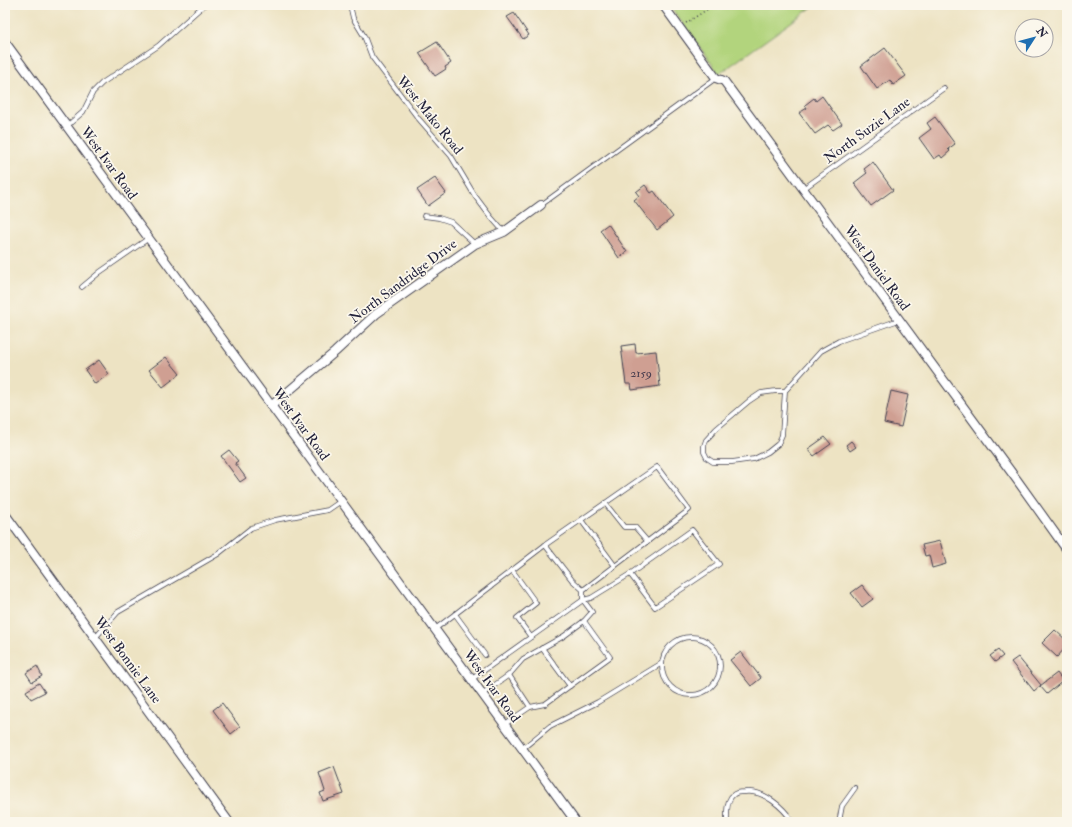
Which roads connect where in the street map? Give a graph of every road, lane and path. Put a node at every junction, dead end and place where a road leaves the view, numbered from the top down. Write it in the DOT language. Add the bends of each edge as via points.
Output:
graph roads {
  1 [pos="204,5"];
  2 [pos="350,5"];
  3 [pos="663,5"];
  4 [pos="714,5"];
  5 [pos="679,27"];
  6 [pos="5,42"];
  7 [pos="716,78"];
  8 [pos="944,88"];
  9 [pos="66,126"];
  10 [pos="803,189"];
  11 [pos="541,205"];
  12 [pos="424,216"];
  13 [pos="504,232"];
  14 [pos="149,238"];
  15 [pos="475,244"];
  16 [pos="82,287"];
  17 [pos="899,320"];
  18 [pos="785,391"];
  19 [pos="271,406"];
  20 [pos="341,501"];
  21 [pos="605,503"];
  22 [pos="5,514"];
  23 [pos="581,520"];
  24 [pos="648,542"];
  25 [pos="545,545"];
  26 [pos="1067,550"];
  27 [pos="615,566"];
  28 [pos="512,570"];
  29 [pos="630,574"];
  30 [pos="583,590"];
  31 [pos="583,600"];
  32 [pos="455,614"];
  33 [pos="584,621"];
  34 [pos="435,629"];
  35 [pos="531,637"];
  36 [pos="96,638"];
  37 [pos="542,648"];
  38 [pos="485,655"];
  39 [pos="662,663"];
  40 [pos="509,675"];
  41 [pos="472,679"];
  42 [pos="570,686"];
  43 [pos="482,694"];
  44 [pos="530,707"];
  45 [pos="504,724"];
  46 [pos="522,749"];
  47 [pos="855,788"];
  48 [pos="229,822"];
  49 [pos="576,822"];
  50 [pos="727,822"];
  51 [pos="793,822"];
  52 [pos="839,822"];
  1 -- 9 [label="lane" via="158,46 102,82 93,92 84,112"];
  2 -- 13 [label="lane, West Mako Road" via="353,18 364,36 372,57 418,118 451,156 476,196"];
  3 -- 5 [label="street, West Daniel Road"];
  4 -- 5 [label="path"];
  5 -- 7 [label="street, West Daniel Road"];
  6 -- 9 [label="street, West Ivar Road"];
  7 -- 10 [label="street, West Daniel Road" via="724,81"];
  7 -- 11 [label="lane"];
  8 -- 10 [label="lane, North Suzie Lane"];
  9 -- 14 [label="street, West Ivar Road"];
  10 -- 17 [label="street, West Daniel Road"];
  11 -- 13 [label="street, North Sandridge Drive"];
  12 -- 15 [label="lane" via="451,222"];
  13 -- 15 [label="street, North Sandridge Drive"];
  14 -- 16 [label="lane"];
  14 -- 19 [label="street, West Ivar Road"];
  15 -- 19 [label="street, North Sandridge Drive" via="376,314 336,352"];
  17 -- 18 [label="lane" via="839,341 821,351"];
  17 -- 26 [label="street, West Daniel Road"];
  18 -- 18 [label="lane" via="762,393 716,429 704,446 707,458 713,462 754,459 778,444 782,435"];
  19 -- 20 [label="street, West Ivar Road"];
  20 -- 34 [label="street, West Ivar Road"];
  20 -- 36 [label="lane" via="328,510 275,520 251,528 218,554 118,612"];
  21 -- 23 [label="lane"];
  21 -- 24 [label="lane" via="624,527 635,527"];
  21 -- 24 [label="lane" via="657,467 689,510"];
  22 -- 36 [label="street, West Bonnie Lane"];
  23 -- 25 [label="lane"];
  23 -- 27 [label="lane"];
  24 -- 27 [label="lane"];
  25 -- 28 [label="lane"];
  25 -- 30 [label="lane"];
  27 -- 30 [label="lane"];
  28 -- 32 [label="lane"];
  28 -- 35 [label="lane" via="536,603 517,618"];
  29 -- 29 [label="lane" via="655,607 719,564 692,530"];
  29 -- 31 [label="lane" via="591,598"];
  30 -- 31 [label="lane"];
  31 -- 33 [label="lane" via="592,612"];
  31 -- 35 [label="lane"];
  32 -- 34 [label="lane"];
  32 -- 38 [label="lane"];
  33 -- 37 [label="lane"];
  33 -- 42 [label="lane" via="610,657"];
  34 -- 41 [label="street, West Ivar Road"];
  35 -- 41 [label="lane"];
  36 -- 48 [label="street, West Bonnie Lane"];
  37 -- 40 [label="lane" via="523,659"];
  37 -- 42 [label="lane"];
  39 -- 39 [label="lane" via="668,649 675,643 692,638 701,639 709,644 719,659 720,668 713,686 705,692 686,695 669,685 664,676"];
  39 -- 46 [label="lane" via="598,702 550,726"];
  40 -- 43 [label="lane"];
  40 -- 44 [label="lane"];
  41 -- 43 [label="street, West Ivar Road"];
  42 -- 44 [label="lane" via="545,704"];
  43 -- 45 [label="street, West Ivar Road"];
  44 -- 45 [label="lane"];
  45 -- 46 [label="street, West Ivar Road"];
  46 -- 49 [label="street, West Ivar Road"];
  47 -- 52 [label="lane" via="842,806"];
  50 -- 51 [label="lane" via="730,798 736,792 750,791 779,805"];
}
